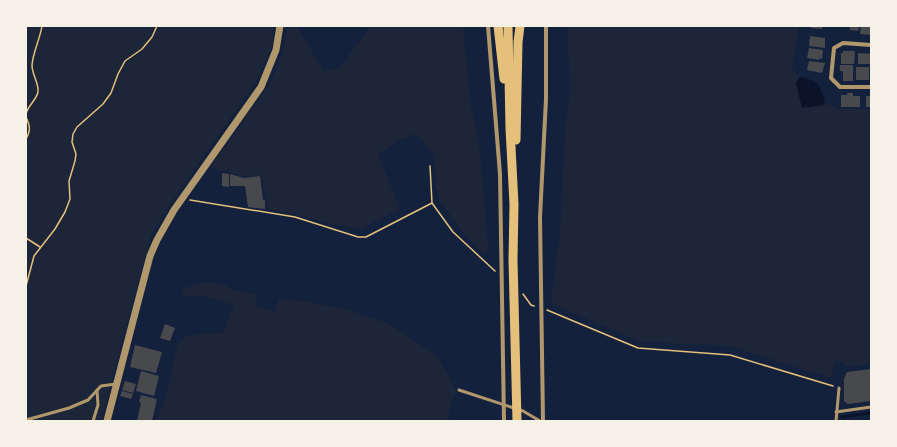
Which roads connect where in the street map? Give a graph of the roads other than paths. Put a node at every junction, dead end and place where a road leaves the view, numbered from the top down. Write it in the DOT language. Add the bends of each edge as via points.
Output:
graph roads {
  1 [pos="280,26"];
  2 [pos="488,26"];
  3 [pos="498,26"];
  4 [pos="508,26"];
  5 [pos="520,26"];
  6 [pos="546,26"];
  7 [pos="871,45"];
  8 [pos="871,87"];
  9 [pos="510,128"];
  10 [pos="514,204"];
  11 [pos="116,384"];
  12 [pos="838,388"];
  13 [pos="97,390"];
  14 [pos="459,390"];
  15 [pos="504,404"];
  16 [pos="871,407"];
  17 [pos="836,412"];
  18 [pos="26,420"];
  19 [pos="516,420"];
  20 [pos="93,421"];
  21 [pos="107,421"];
  22 [pos="504,421"];
  23 [pos="541,421"];
  24 [pos="836,421"];
  1 -- 11 [label="street" via="276,50 261,87 182,199 150,256"];
  2 -- 15 [label="street" via="500,174"];
  3 -- 9 [label="main road"];
  4 -- 9 [label="main road"];
  5 -- 10 [label="main road"];
  6 -- 23 [label="street" via="546,99 540,217"];
  7 -- 8 [label="street" via="843,43 834,48 831,78 840,87"];
  9 -- 10 [label="main road"];
  10 -- 19 [label="main road"];
  11 -- 13 [label="lane" via="101,386"];
  11 -- 21 [label="street"];
  12 -- 17 [label="lane"];
  13 -- 18 [label="lane" via="88,400"];
  13 -- 20 [label="lane" via="98,405"];
  14 -- 15 [label="lane"];
  15 -- 22 [label="street"];
  15 -- 23 [label="lane"];
  16 -- 17 [label="lane"];
  17 -- 24 [label="lane"];
}
